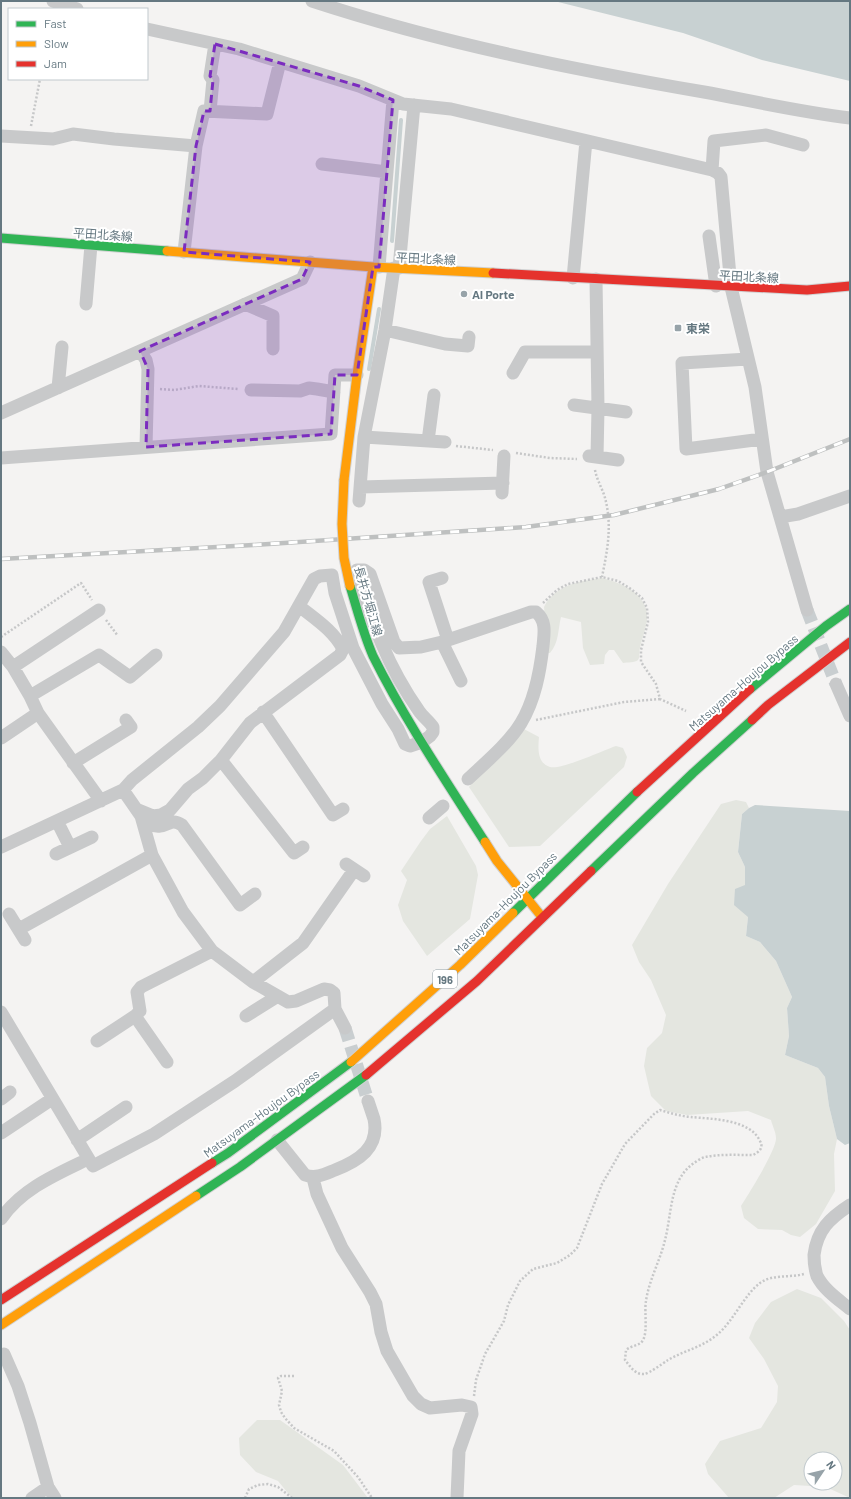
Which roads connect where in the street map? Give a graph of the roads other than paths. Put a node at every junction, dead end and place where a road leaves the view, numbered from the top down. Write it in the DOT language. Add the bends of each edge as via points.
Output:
graph roads {
  1 [pos="53,1"];
  2 [pos="312,1"];
  3 [pos="74,8"];
  4 [pos="148,29"];
  5 [pos="215,44"];
  6 [pos="280,62"];
  7 [pos="393,100"];
  8 [pos="414,105"];
  9 [pos="210,111"];
  10 [pos="850,118"];
  11 [pos="1,136"];
  12 [pos="586,141"];
  13 [pos="803,145"];
  14 [pos="196,146"];
  15 [pos="322,164"];
  16 [pos="712,170"];
  17 [pos="387,172"];
  18 [pos="709,236"];
  19 [pos="1,238"];
  20 [pos="91,245"];
  21 [pos="184,252"];
  22 [pos="310,262"];
  23 [pos="376,267"];
  24 [pos="396,268"];
  25 [pos="573,278"];
  26 [pos="596,279"];
  27 [pos="716,286"];
  28 [pos="850,286"];
  29 [pos="731,287"];
  30 [pos="86,304"];
  31 [pos="245,304"];
  32 [pos="385,330"];
  33 [pos="469,337"];
  34 [pos="62,347"];
  35 [pos="273,349"];
  36 [pos="140,351"];
  37 [pos="597,352"];
  38 [pos="748,359"];
  39 [pos="513,372"];
  40 [pos="357,375"];
  41 [pos="58,388"];
  42 [pos="251,390"];
  43 [pos="334,392"];
  44 [pos="434,395"];
  45 [pos="574,405"];
  46 [pos="598,408"];
  47 [pos="626,412"];
  48 [pos="1,413"];
  49 [pos="364,437"];
  50 [pos="762,439"];
  51 [pos="428,441"];
  52 [pos="445,442"];
  53 [pos="146,447"];
  54 [pos="504,456"];
  55 [pos="1,458"];
  56 [pos="618,460"];
  57 [pos="360,487"];
  58 [pos="850,496"];
  59 [pos="359,501"];
  60 [pos="780,517"];
  61 [pos="357,570"];
  62 [pos="332,575"];
  63 [pos="442,578"];
  64 [pos="299,606"];
  65 [pos="850,609"];
  66 [pos="99,610"];
  67 [pos="807,610"];
  68 [pos="445,641"];
  69 [pos="850,642"];
  70 [pos="1,652"];
  71 [pos="156,655"];
  72 [pos="13,667"];
  73 [pos="461,681"];
  74 [pos="836,684"];
  75 [pos="846,695"];
  76 [pos="30,696"];
  77 [pos="263,712"];
  78 [pos="38,713"];
  79 [pos="850,716"];
  80 [pos="126,720"];
  81 [pos="1,738"];
  82 [pos="422,742"];
  83 [pos="221,760"];
  84 [pos="73,763"];
  85 [pos="468,779"];
  86 [pos="123,790"];
  87 [pos="101,801"];
  88 [pos="444,806"];
  89 [pos="136,809"];
  90 [pos="343,809"];
  91 [pos="429,818"];
  92 [pos="57,821"];
  93 [pos="143,822"];
  94 [pos="92,837"];
  95 [pos="1,847"];
  96 [pos="70,847"];
  97 [pos="303,847"];
  98 [pos="56,854"];
  99 [pos="152,856"];
  100 [pos="355,870"];
  101 [pos="255,894"];
  102 [pos="527,899"];
  103 [pos="10,914"];
  104 [pos="542,917"];
  105 [pos="212,951"];
  106 [pos="253,982"];
  107 [pos="278,996"];
  108 [pos="335,1009"];
  109 [pos="1,1012"];
  110 [pos="135,1016"];
  111 [pos="246,1016"];
  112 [pos="345,1028"];
  113 [pos="97,1042"];
  114 [pos="167,1062"];
  115 [pos="52,1098"];
  116 [pos="368,1101"];
  117 [pos="126,1107"];
  118 [pos="1,1133"];
  119 [pos="77,1140"];
  120 [pos="277,1140"];
  121 [pos="88,1159"];
  122 [pos="312,1178"];
  123 [pos="850,1205"];
  124 [pos="1,1219"];
  125 [pos="1,1300"];
  126 [pos="850,1309"];
  127 [pos="1,1325"];
  128 [pos="4,1354"];
  129 [pos="48,1487"];
  130 [pos="32,1498"];
  131 [pos="56,1498"];
  132 [pos="457,1498"];
  1 -- 3 [label="street"];
  2 -- 10 [label="street" via="428,36 511,56 641,82"];
  4 -- 5 [label="street"];
  5 -- 6 [label="street"];
  5 -- 9 [label="street" via="210,76 213,80"];
  6 -- 7 [label="street" via="359,86"];
  6 -- 9 [label="street" via="267,114"];
  7 -- 8 [label="street"];
  7 -- 17 [label="street"];
  8 -- 12 [label="street" via="451,109"];
  8 -- 24 [label="street"];
  9 -- 14 [label="street" via="204,111"];
  11 -- 14 [label="street" via="53,140 73,134"];
  12 -- 16 [label="street"];
  12 -- 25 [label="street"];
  13 -- 16 [label="street" via="766,135 714,141"];
  14 -- 21 [label="street"];
  15 -- 17 [label="street"];
  16 -- 29 [label="street" via="721,177"];
  17 -- 23 [label="street"];
  18 -- 27 [label="street"];
  19 -- 20 [label="main road, 平田北条線"];
  20 -- 21 [label="main road, 平田北条線"];
  20 -- 30 [label="street"];
  21 -- 22 [label="main road, 平田北条線"];
  22 -- 23 [label="main road, 平田北条線"];
  22 -- 31 [label="street" via="302,279"];
  23 -- 24 [label="main road, 平田北条線"];
  23 -- 40 [label="main road, 長井方堀江線"];
  24 -- 25 [label="main road, 平田北条線"];
  24 -- 32 [label="street"];
  25 -- 26 [label="main road, 平田北条線"];
  26 -- 27 [label="main road, 平田北条線"];
  26 -- 37 [label="street"];
  27 -- 29 [label="main road, 平田北条線"];
  28 -- 29 [label="main road, 平田北条線" via="807,290"];
  29 -- 38 [label="street"];
  31 -- 35 [label="street" via="273,316"];
  31 -- 36 [label="street"];
  32 -- 33 [label="street" via="445,344 468,346"];
  32 -- 49 [label="street"];
  34 -- 41 [label="street"];
  36 -- 41 [label="street"];
  36 -- 53 [label="street" via="148,369"];
  37 -- 39 [label="street" via="525,352"];
  37 -- 46 [label="street"];
  38 -- 50 [label="street"];
  38 -- 50 [label="street" via="682,363 686,449"];
  40 -- 43 [label="street" via="335,375"];
  40 -- 82 [label="main road, 長井方堀江線, bridge" via="344,480 344,558 362,628 387,682"];
  41 -- 48 [label="street"];
  42 -- 43 [label="street" via="300,391 309,388"];
  43 -- 53 [label="street" via="331,434"];
  44 -- 51 [label="street"];
  45 -- 46 [label="street"];
  46 -- 47 [label="street"];
  46 -- 56 [label="street" via="593,457"];
  49 -- 51 [label="street"];
  49 -- 57 [label="street"];
  50 -- 60 [label="street" via="767,472"];
  51 -- 52 [label="street"];
  53 -- 55 [label="street"];
  54 -- 57 [label="street" via="503,488"];
  57 -- 59 [label="street"];
  58 -- 60 [label="street" via="798,514"];
  60 -- 67 [label="street"];
  61 -- 62 [label="street"];
  61 -- 68 [label="street" via="364,570 370,574 394,642 399,648 421,647"];
  61 -- 82 [label="street" via="366,605 389,660 420,713 433,727 433,732"];
  62 -- 64 [label="street" via="314,579"];
  62 -- 82 [label="street" via="335,593 353,648 382,704 405,744 410,746"];
  63 -- 68 [label="street" via="429,582"];
  64 -- 77 [label="street" via="330,632 343,649 340,655"];
  64 -- 86 [label="street" via="284,632 220,706"];
  65 -- 102 [label="main road, Matsuyama-Houjou Bypass / 196" via="752,687 634,795"];
  66 -- 72 [label="street"];
  68 -- 73 [label="street"];
  68 -- 85 [label="street" via="531,612 540,615 544,626 541,664 532,701 521,724 494,756"];
  69 -- 104 [label="main road, 196" via="768,705"];
  70 -- 72 [label="street"];
  71 -- 76 [label="street" via="130,677 99,655"];
  72 -- 76 [label="street"];
  74 -- 75 [label="street"];
  75 -- 79 [label="street"];
  76 -- 78 [label="street"];
  77 -- 83 [label="street" via="250,723"];
  77 -- 90 [label="street" via="333,815"];
  78 -- 81 [label="street"];
  78 -- 84 [label="street"];
  80 -- 84 [label="street" via="131,727"];
  82 -- 102 [label="main road, 長井方堀江線" via="497,861"];
  83 -- 89 [label="street" via="188,789 170,810 153,816"];
  83 -- 97 [label="street" via="294,853"];
  84 -- 87 [label="street"];
  86 -- 87 [label="street"];
  86 -- 89 [label="street"];
  87 -- 92 [label="street"];
  88 -- 91 [label="street"];
  89 -- 93 [label="street"];
  92 -- 95 [label="street"];
  92 -- 96 [label="street"];
  93 -- 99 [label="street"];
  93 -- 101 [label="street" via="158,827 172,821 182,825 240,905"];
  94 -- 96 [label="street"];
  96 -- 98 [label="street"];
  99 -- 103 [label="street" via="22,935"];
  99 -- 105 [label="street" via="183,912"];
  100 -- 106 [label="street" via="303,943"];
  102 -- 104 [label="main road, 長井方堀江線"];
  102 -- 125 [label="main road, Matsuyama-Houjou Bypass / 196" via="460,966 351,1062 228,1153"];
  104 -- 120 [label="main road, 196" via="477,981 366,1075"];
  105 -- 106 [label="street"];
  105 -- 110 [label="street" via="141,987 137,992 140,1011"];
  106 -- 107 [label="street"];
  107 -- 108 [label="street" via="288,1002 324,989 330,990 334,994"];
  107 -- 111 [label="street"];
  108 -- 112 [label="street"];
  108 -- 121 [label="street" via="235,1081 154,1134 93,1166"];
  109 -- 115 [label="street"];
  110 -- 113 [label="street"];
  110 -- 114 [label="street"];
  115 -- 118 [label="street"];
  115 -- 119 [label="street"];
  116 -- 122 [label="street" via="374,1120 371,1146 364,1154 344,1167"];
  117 -- 119 [label="street"];
  119 -- 121 [label="street"];
  120 -- 122 [label="street" via="300,1170"];
  120 -- 127 [label="main road, 196"];
  121 -- 124 [label="street" via="22,1195 6,1210"];
  122 -- 132 [label="street" via="342,1248 376,1304 387,1351 413,1396 430,1408 462,1405 470,1407 472,1414 459,1451"];
  123 -- 126 [label="street" via="834,1216 822,1230 815,1244 814,1261 817,1276 825,1287"];
  128 -- 129 [label="street" via="28,1416"];
  129 -- 130 [label="street"];
  129 -- 131 [label="street"];
}
